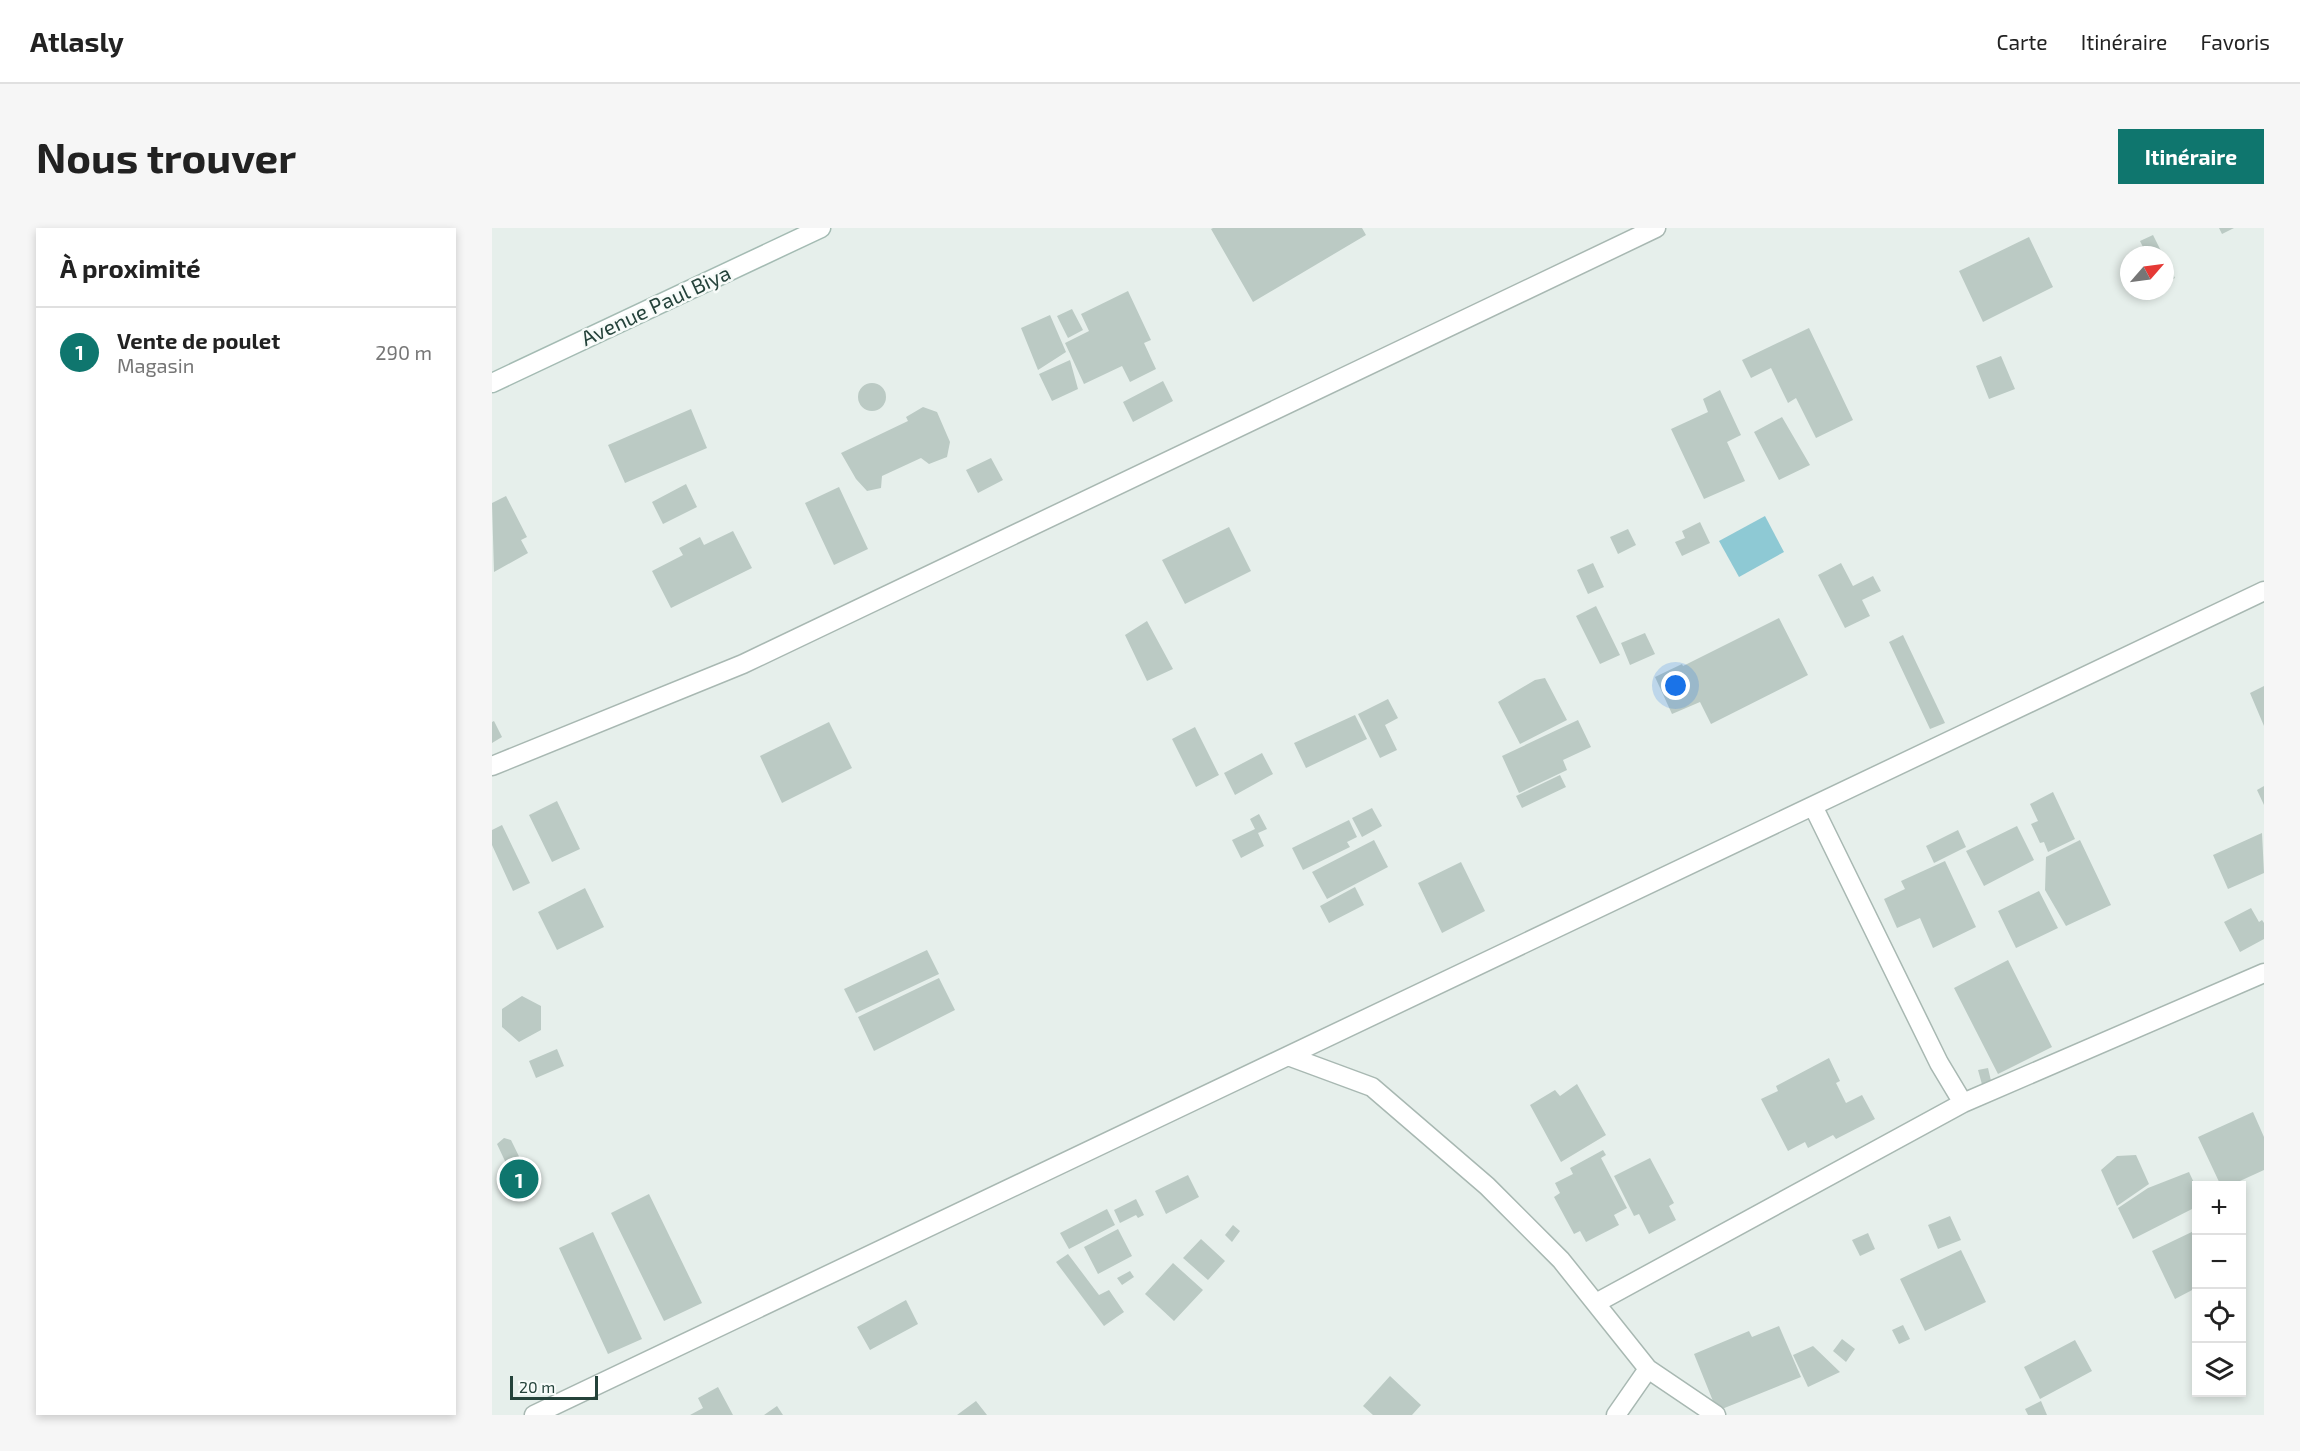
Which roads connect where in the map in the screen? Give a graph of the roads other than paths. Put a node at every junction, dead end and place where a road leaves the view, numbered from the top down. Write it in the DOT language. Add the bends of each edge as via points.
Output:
graph roads {
  1 [pos="821,228"];
  2 [pos="1656,228"];
  3 [pos="492,383"];
  4 [pos="2264,591"];
  5 [pos="492,766"];
  6 [pos="1813,806"];
  7 [pos="2264,973"];
  8 [pos="1288,1056"];
  9 [pos="1963,1103"];
  10 [pos="1596,1303"];
  11 [pos="1648,1369"];
  12 [pos="534,1415"];
  13 [pos="1616,1415"];
  14 [pos="1716,1415"];
  1 -- 3 [label="street, Avenue Paul Biya"];
  2 -- 5 [label="street" via="743,664"];
  4 -- 6 [label="street"];
  6 -- 8 [label="street"];
  6 -- 9 [label="street" via="1939,1063"];
  7 -- 9 [label="street"];
  8 -- 10 [label="street" via="1372,1087 1487,1185 1562,1260"];
  8 -- 12 [label="street"];
  9 -- 10 [label="street"];
  10 -- 11 [label="street"];
  11 -- 13 [label="street"];
  11 -- 14 [label="street"];
}
